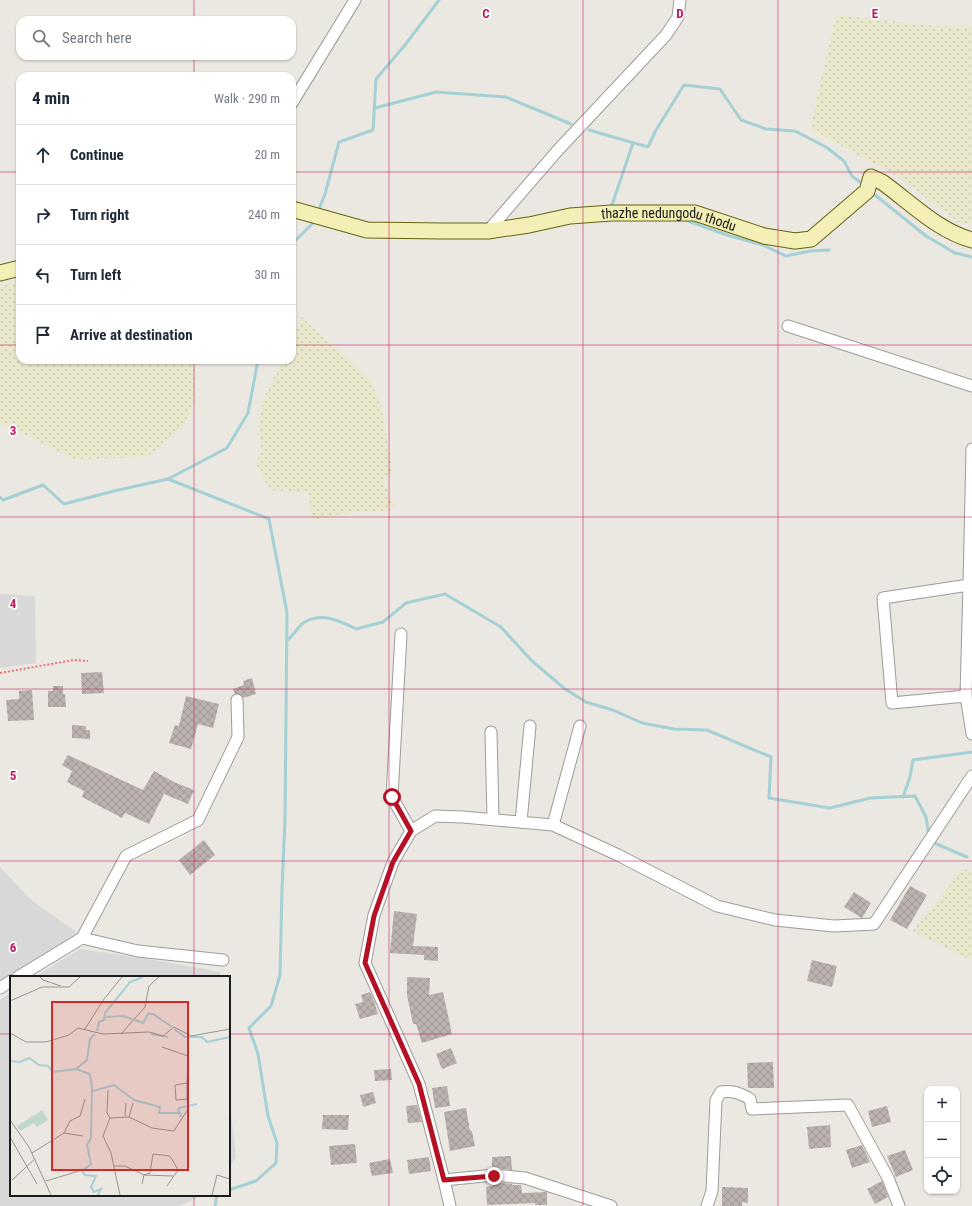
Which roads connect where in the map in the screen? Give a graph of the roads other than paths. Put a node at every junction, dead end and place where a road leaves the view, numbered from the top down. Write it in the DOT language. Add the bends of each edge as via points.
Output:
graph roads {
  1 [pos="355,0"];
  2 [pos="680,0"];
  3 [pos="296,96"];
  4 [pos="296,210"];
  5 [pos="488,231"];
  6 [pos="972,240"];
  7 [pos="16,269"];
  8 [pos="0,273"];
  9 [pos="788,326"];
  10 [pos="972,386"];
  11 [pos="972,449"];
  12 [pos="969,585"];
  13 [pos="401,634"];
  14 [pos="966,696"];
  15 [pos="237,700"];
  16 [pos="530,726"];
  17 [pos="580,726"];
  18 [pos="492,732"];
  19 [pos="972,734"];
  20 [pos="972,776"];
  21 [pos="492,819"];
  22 [pos="522,822"];
  23 [pos="553,825"];
  24 [pos="411,831"];
  25 [pos="82,938"];
  26 [pos="223,960"];
  27 [pos="20,976"];
  28 [pos="10,982"];
  29 [pos="0,988"];
  30 [pos="444,1180"];
  31 [pos="450,1206"];
  32 [pos="612,1206"];
  33 [pos="707,1206"];
  34 [pos="899,1206"];
  1 -- 3 [label="street"];
  2 -- 5 [label="street" via="678,17 666,35 558,150"];
  4 -- 5 [label="street, thazhe nedungodu thodu" via="367,230"];
  5 -- 6 [label="street, thazhe nedungodu thodu" via="611,213 694,213 764,236 795,242 811,239 867,191 871,177 882,182 943,228"];
  7 -- 8 [label="street"];
  9 -- 10 [label="street"];
  11 -- 12 [label="street"];
  12 -- 14 [label="street"];
  12 -- 14 [label="street" via="883,598 892,703"];
  13 -- 24 [label="street" via="392,797"];
  14 -- 19 [label="street"];
  15 -- 25 [label="street" via="238,737 198,820 126,856"];
  16 -- 22 [label="street"];
  17 -- 23 [label="street"];
  18 -- 21 [label="street"];
  20 -- 23 [label="street" via="874,924 834,926 775,920 717,906"];
  21 -- 22 [label="street"];
  21 -- 24 [label="street" via="435,816"];
  22 -- 23 [label="street"];
  24 -- 30 [label="street" via="393,862 374,916 365,963 419,1084"];
  25 -- 26 [label="street" via="138,951"];
  25 -- 27 [label="street"];
  28 -- 29 [label="street"];
  30 -- 31 [label="street"];
  30 -- 32 [label="street" via="494,1176 525,1178"];
  33 -- 34 [label="street" via="712,1191 716,1100 721,1092 730,1091 750,1099 752,1109 848,1105 888,1178"];
}
